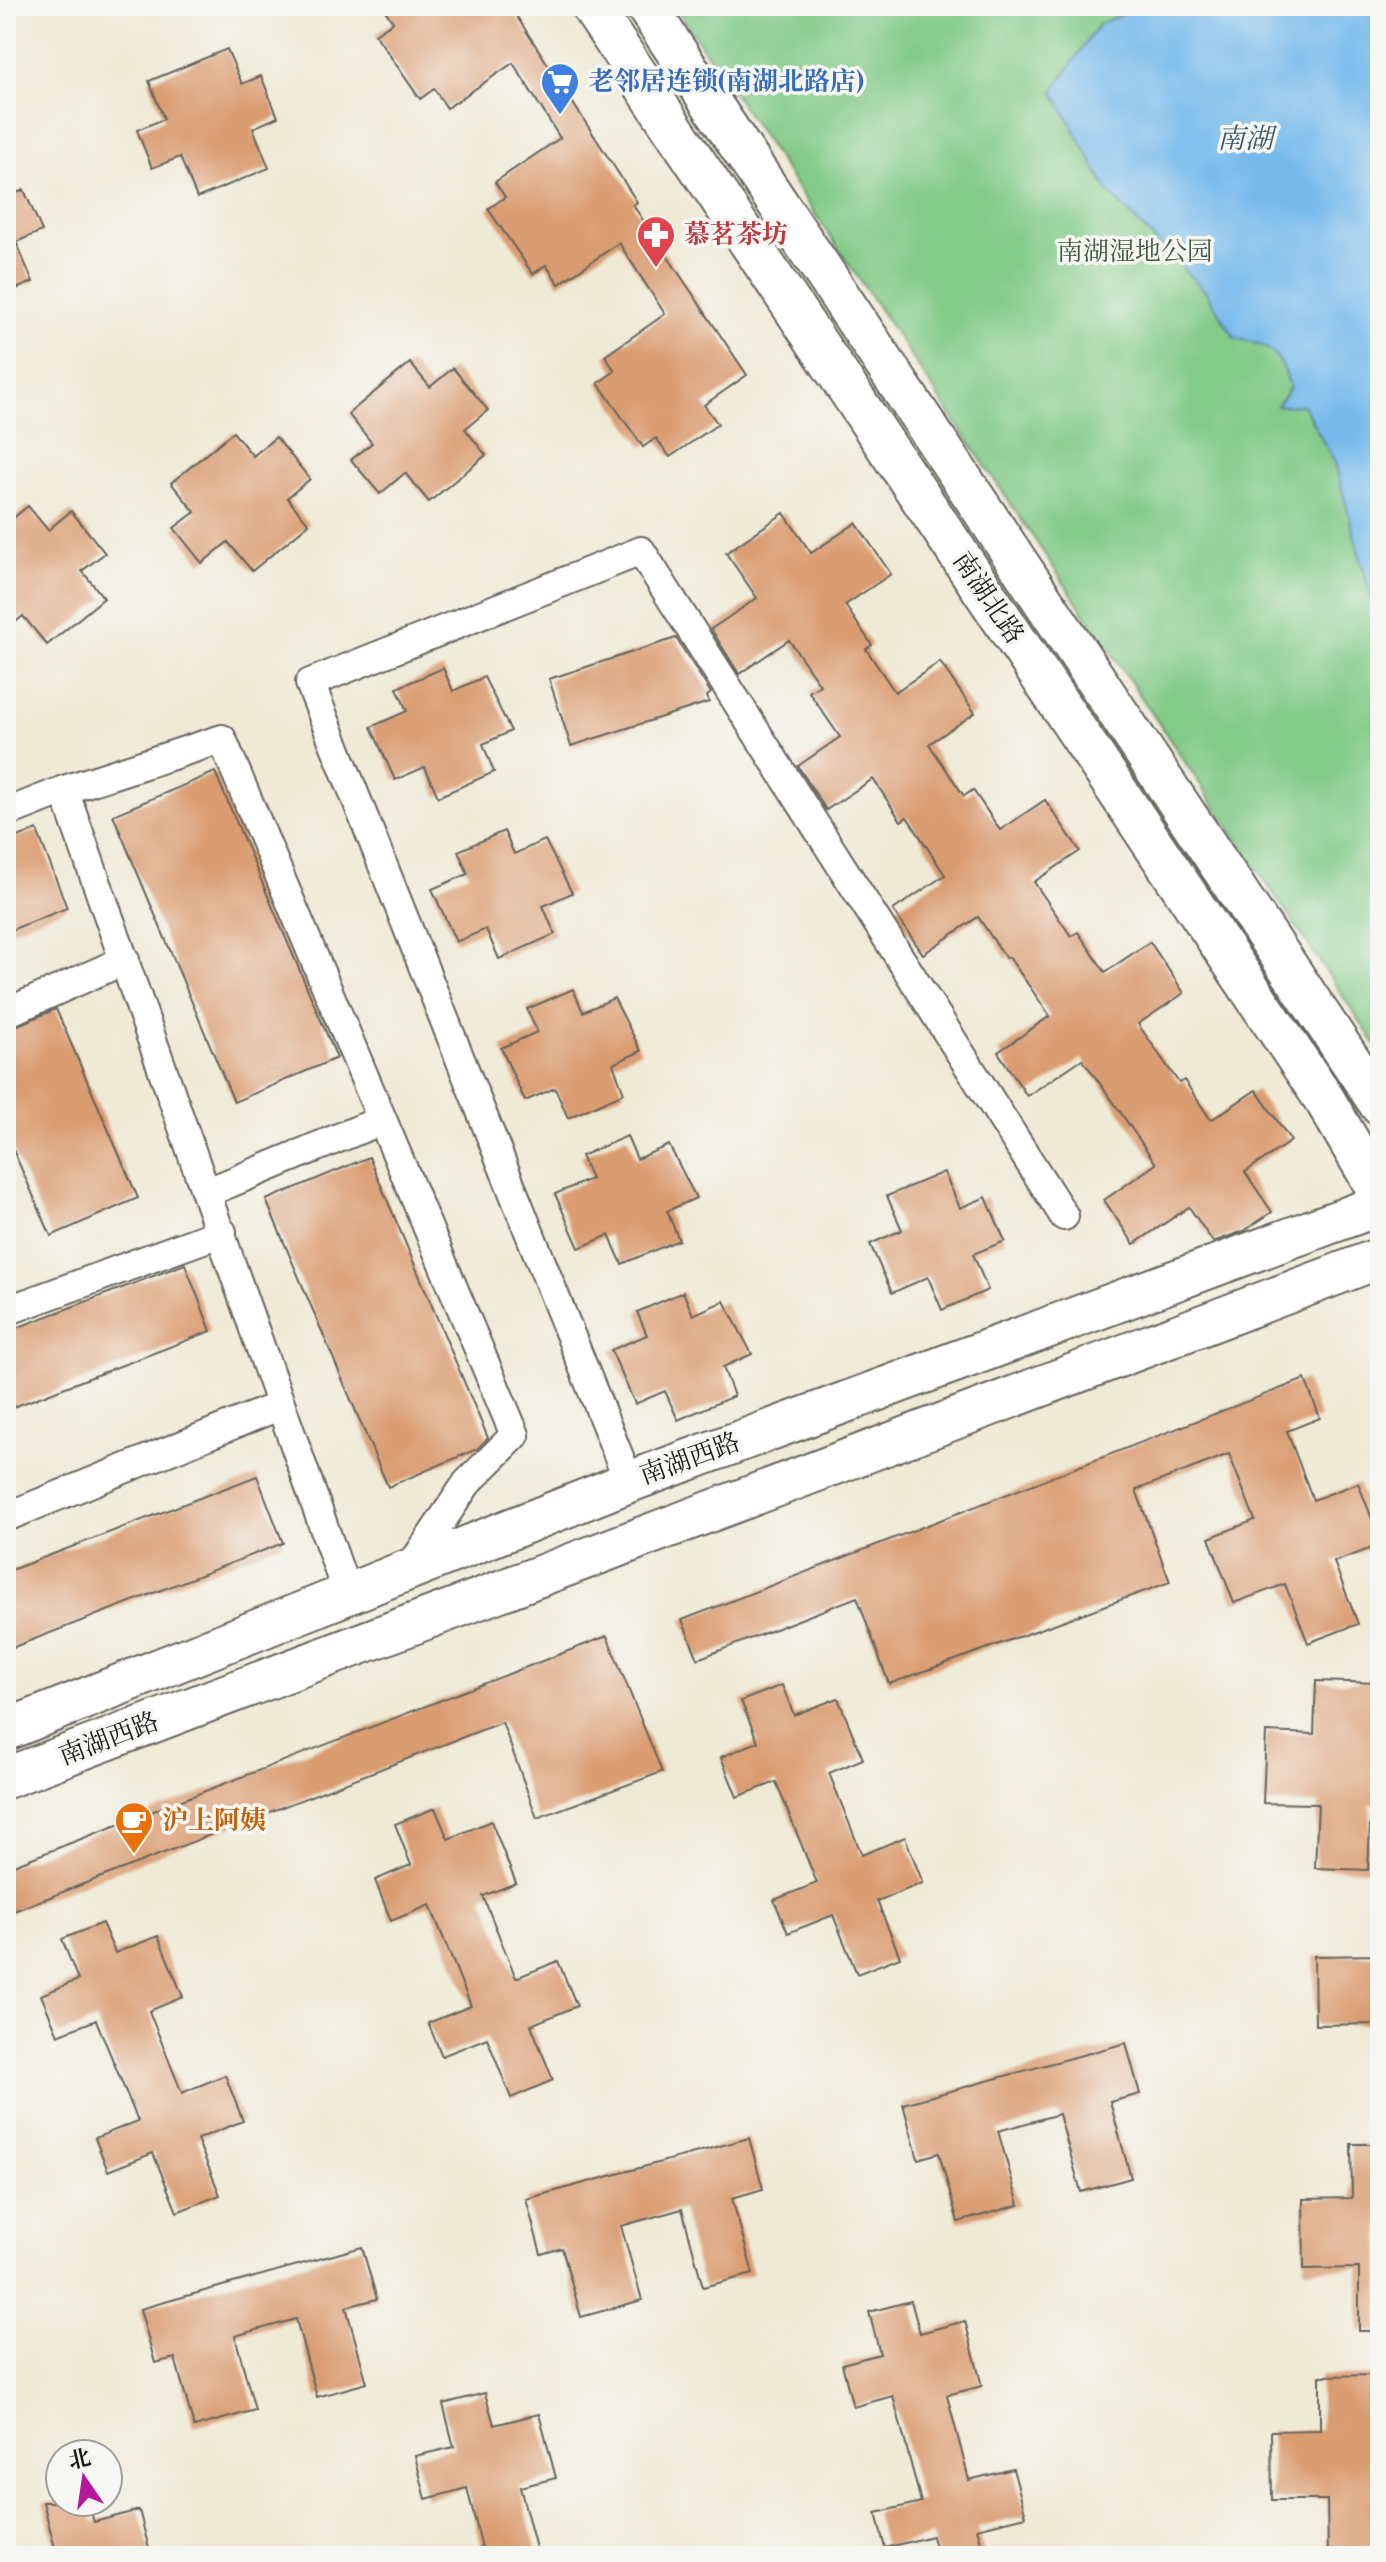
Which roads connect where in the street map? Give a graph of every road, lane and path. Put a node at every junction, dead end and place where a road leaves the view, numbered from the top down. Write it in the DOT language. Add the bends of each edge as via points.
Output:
graph roads {
  1 [pos="591,6"];
  2 [pos="646,6"];
  3 [pos="64,790"];
  4 [pos="6,813"];
  5 [pos="125,960"];
  6 [pos="6,1013"];
  7 [pos="1380,1105"];
  8 [pos="382,1120"];
  9 [pos="208,1192"];
  10 [pos="1380,1194"];
  11 [pos="1380,1205"];
  12 [pos="1064,1216"];
  13 [pos="222,1232"];
  14 [pos="1380,1258"];
  15 [pos="6,1311"];
  16 [pos="281,1405"];
  17 [pos="629,1482"];
  18 [pos="6,1517"];
  19 [pos="410,1568"];
  20 [pos="347,1593"];
  21 [pos="6,1730"];
  22 [pos="6,1778"];
  1 -- 10 [label="main road, 南湖北路" via="1326,1102"];
  2 -- 7 [label="main road, 南湖北路"];
  3 -- 4 [label="street"];
  3 -- 5 [label="street"];
  3 -- 8 [label="street" via="222,739"];
  5 -- 6 [label="street"];
  5 -- 9 [label="street"];
  8 -- 9 [label="street"];
  8 -- 19 [label="street" via="515,1435 467,1483"];
  9 -- 13 [label="street"];
  11 -- 17 [label="main road, 南湖西路"];
  12 -- 17 [label="street" via="641,551 310,683"];
  13 -- 15 [label="street"];
  13 -- 16 [label="street"];
  14 -- 22 [label="main road, 南湖西路"];
  16 -- 18 [label="street"];
  16 -- 20 [label="street"];
  17 -- 19 [label="main road, 南湖西路"];
  19 -- 20 [label="main road, 南湖西路"];
  20 -- 21 [label="main road, 南湖西路"];
}
